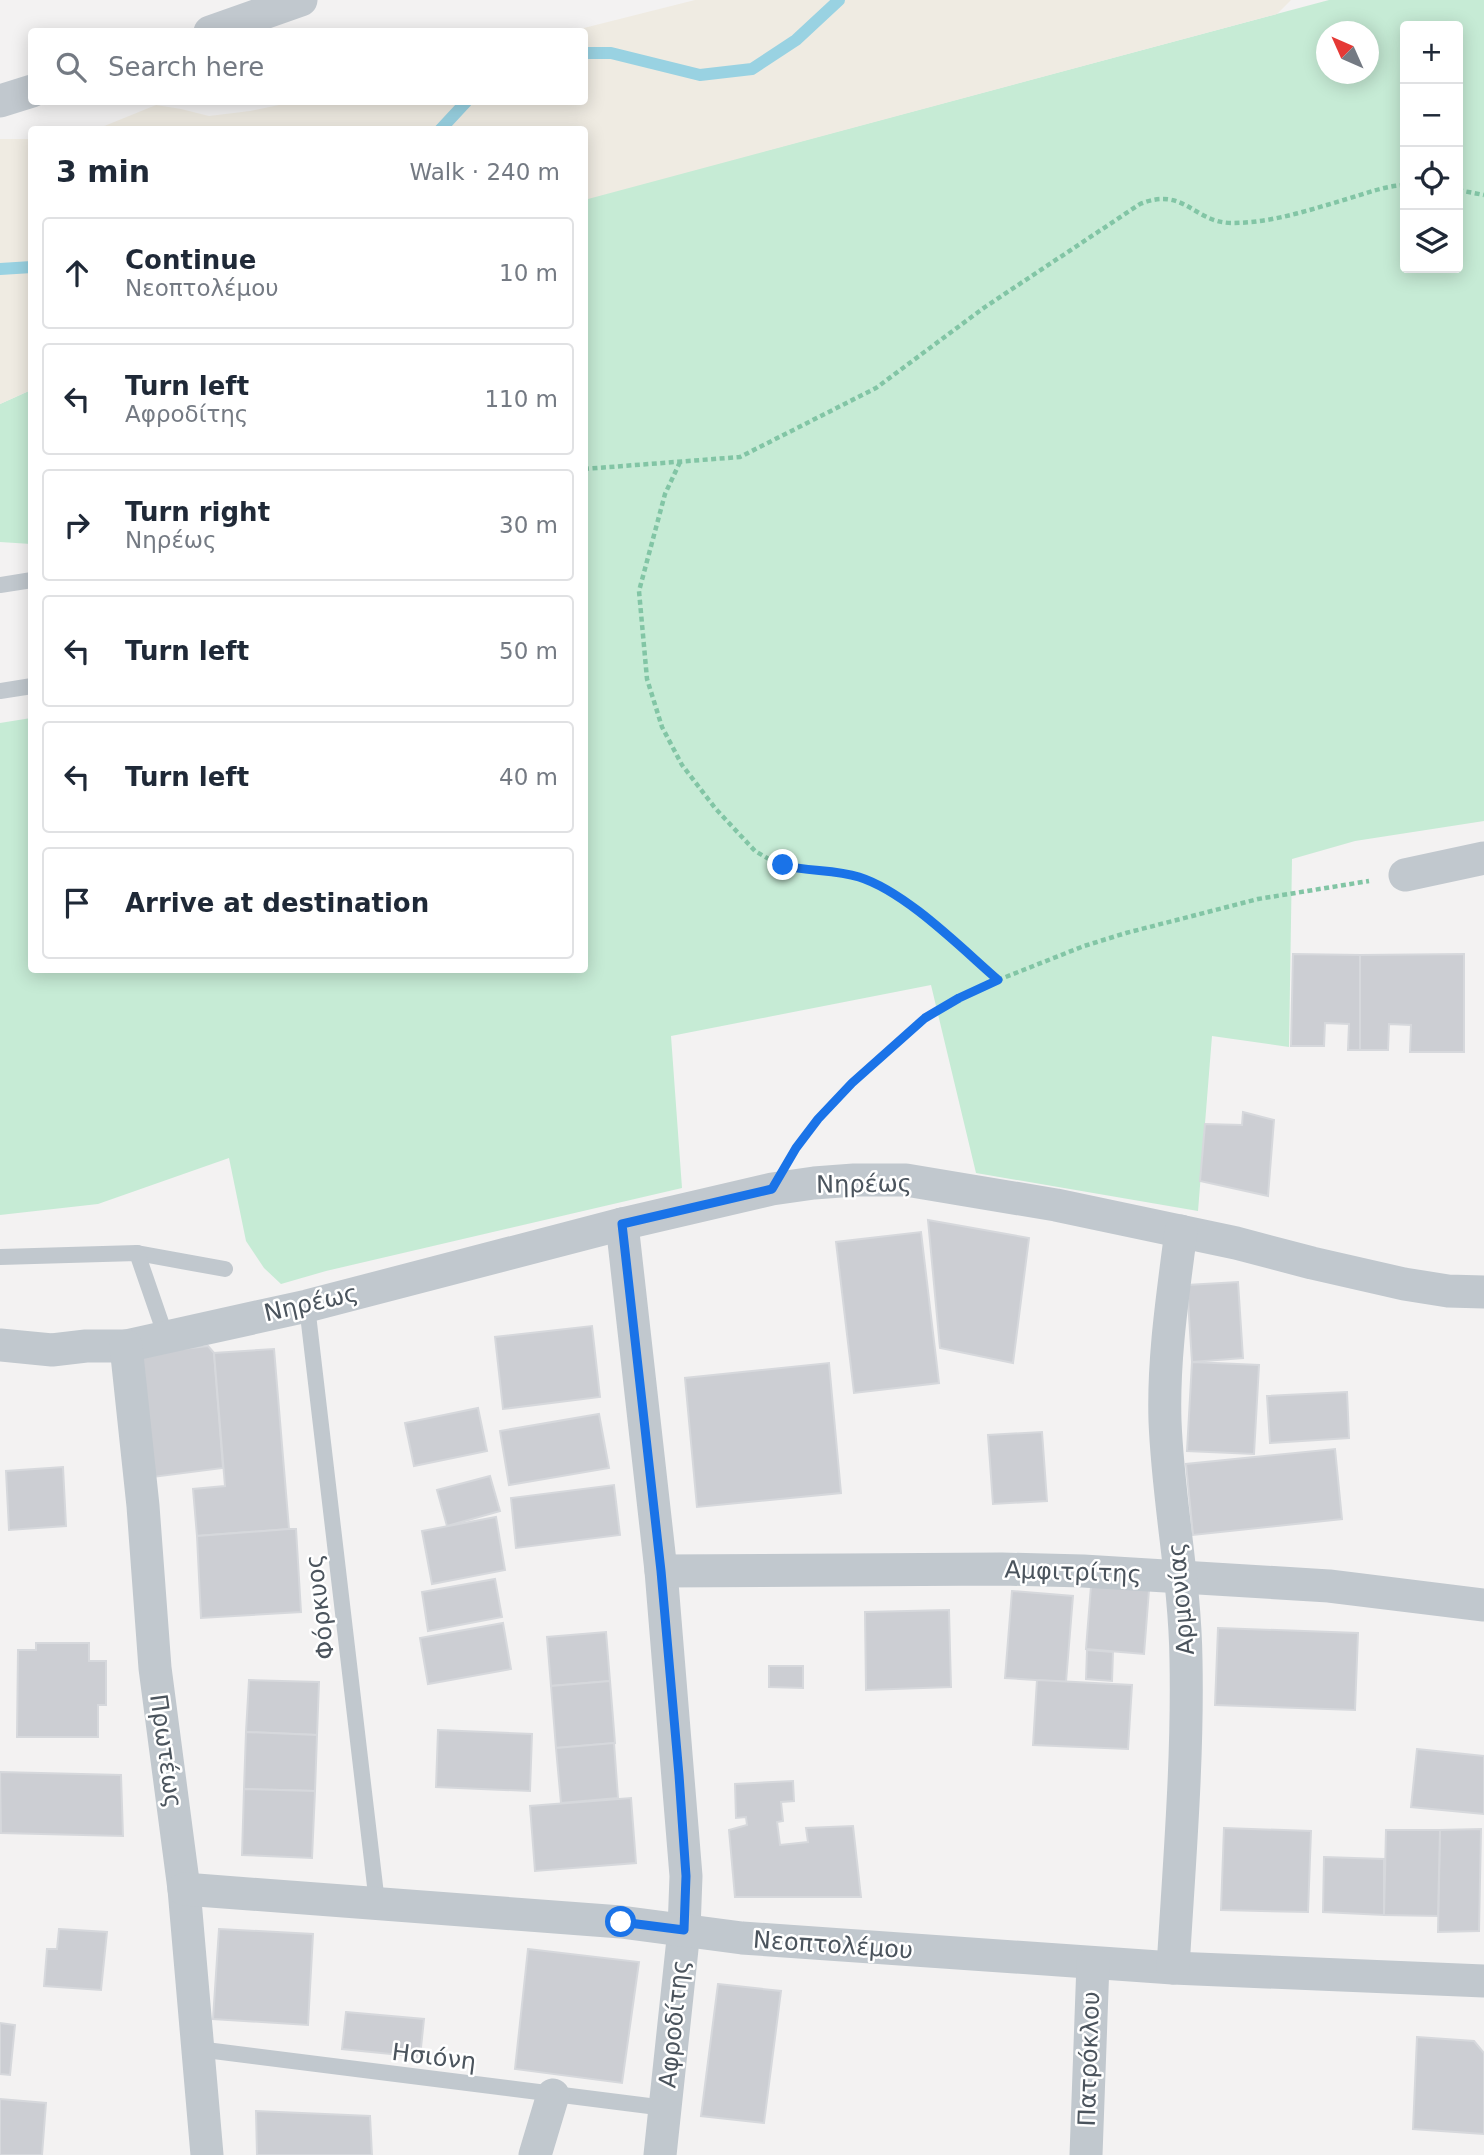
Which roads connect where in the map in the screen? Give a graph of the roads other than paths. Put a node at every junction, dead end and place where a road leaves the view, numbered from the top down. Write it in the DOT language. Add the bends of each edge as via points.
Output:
graph roads {
  1 [pos="281,3"];
  2 [pos="220,28"];
  3 [pos="28,581"];
  4 [pos="0,585"];
  5 [pos="28,687"];
  6 [pos="0,691"];
  7 [pos="1484,858"];
  8 [pos="1405,875"];
  9 [pos="622,1224"];
  10 [pos="1181,1231"];
  11 [pos="137,1253"];
  12 [pos="0,1257"];
  13 [pos="225,1269"];
  14 [pos="1484,1292"];
  15 [pos="307,1306"];
  16 [pos="166,1337"];
  17 [pos="0,1345"];
  18 [pos="127,1346"];
  19 [pos="661,1571"];
  20 [pos="1181,1576"];
  21 [pos="1484,1605"];
  22 [pos="184,1889"];
  23 [pos="377,1903"];
  24 [pos="684,1930"];
  25 [pos="1093,1963"];
  26 [pos="1173,1968"];
  27 [pos="1484,1981"];
  28 [pos="198,2049"];
  29 [pos="552,2095"];
  30 [pos="665,2108"];
  31 [pos="207,2155"];
  32 [pos="535,2155"];
  33 [pos="660,2155"];
  34 [pos="1086,2155"];
  1 -- 2 [label="street"];
  3 -- 4 [label="lane"];
  5 -- 6 [label="lane"];
  7 -- 8 [label="street"];
  9 -- 10 [label="street, Νηρέως" via="772,1189 834,1181 906,1180"];
  9 -- 15 [label="street, Νηρέως"];
  9 -- 19 [label="street, Αφροδίτης"];
  10 -- 14 [label="street, Νηρέως" via="1404,1284"];
  10 -- 20 [label="street, Αρμονίας" via="1165,1396 1168,1473"];
  11 -- 12 [label="lane"];
  11 -- 13 [label="lane"];
  11 -- 16 [label="lane"];
  15 -- 16 [label="street, Νηρέως"];
  15 -- 23 [label="lane, Φόρκυος"];
  16 -- 18 [label="street, Νηρέως"];
  17 -- 18 [label="street, Νηρέως" via="52,1350"];
  18 -- 22 [label="street, Πρωτέως" via="155,1668"];
  19 -- 20 [label="street, Αμφιτρίτης" via="1035,1569"];
  19 -- 24 [label="street, Αφροδίτης" via="686,1876"];
  20 -- 21 [label="street, Αμφιτρίτης" via="1329,1586"];
  20 -- 26 [label="street, Αρμονίας" via="1186,1710"];
  22 -- 23 [label="street, Νεοπτολέμου"];
  22 -- 28 [label="street, Πρωτέως"];
  23 -- 24 [label="street, Νεοπτολέμου"];
  24 -- 25 [label="street, Νεοπτολέμου"];
  24 -- 30 [label="street, Αφροδίτης"];
  25 -- 26 [label="street, Νεοπτολέμου"];
  25 -- 34 [label="street, Πατρόκλου"];
  26 -- 27 [label="street, Νεοπτολέμου"];
  28 -- 29 [label="lane, Ησιόνη"];
  28 -- 31 [label="street, Πρωτέως"];
  29 -- 30 [label="lane, Ησιόνη"];
  29 -- 32 [label="street"];
  30 -- 33 [label="street, Αφροδίτης"];
}
